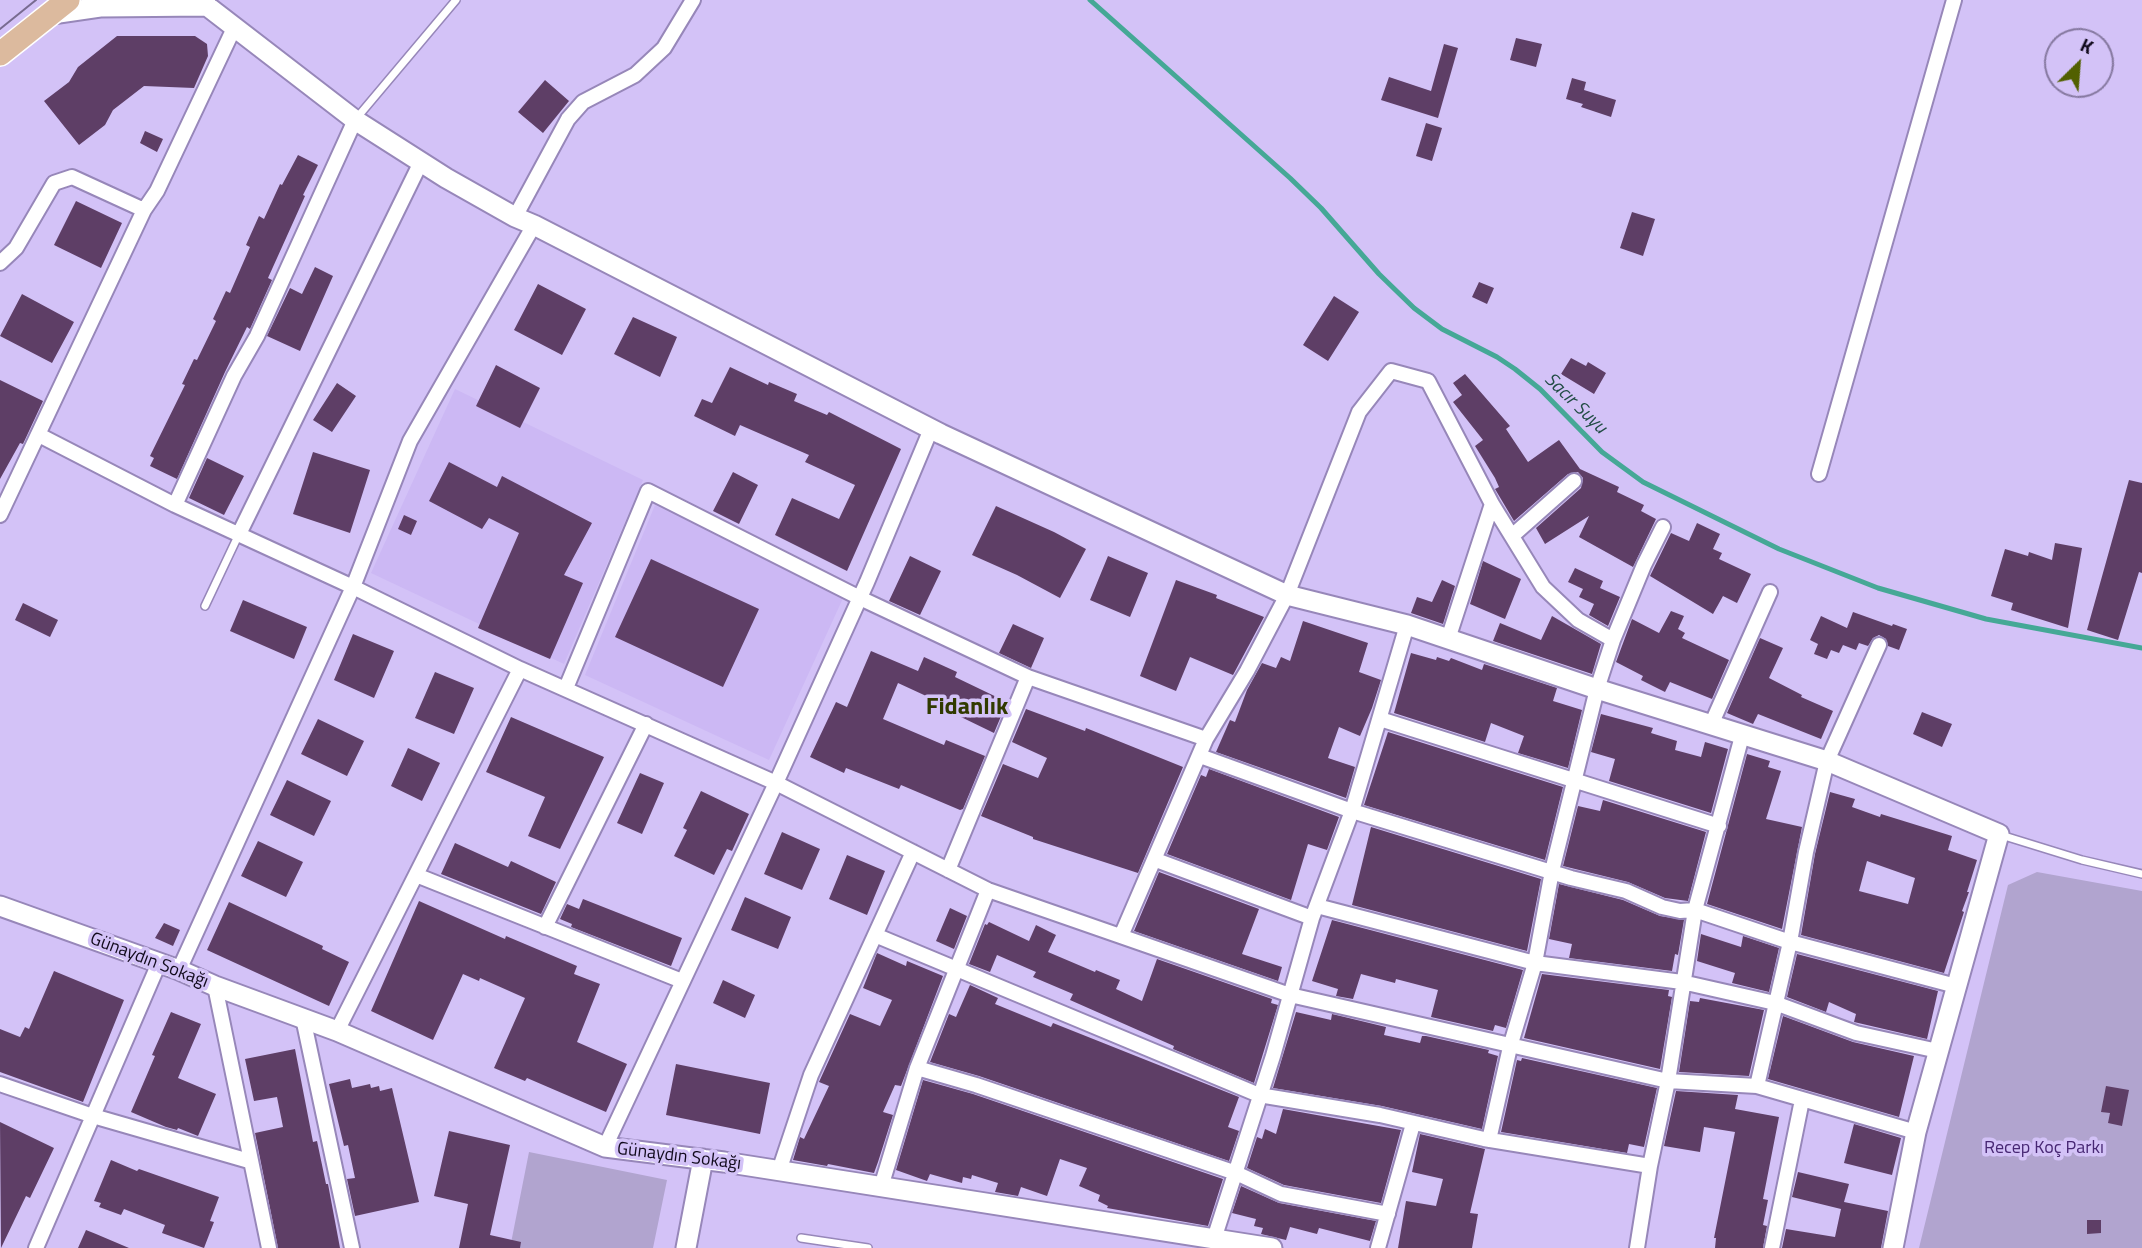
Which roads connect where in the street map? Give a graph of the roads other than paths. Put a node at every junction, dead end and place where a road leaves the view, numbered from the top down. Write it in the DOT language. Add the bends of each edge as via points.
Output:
graph roads {
  1 [pos="456,0"];
  2 [pos="693,0"];
  3 [pos="1954,0"];
  4 [pos="206,3"];
  5 [pos="60,7"];
  6 [pos="235,26"];
  7 [pos="0,54"];
  8 [pos="355,120"];
  9 [pos="421,162"];
  10 [pos="144,210"];
  11 [pos="515,218"];
  12 [pos="534,225"];
  13 [pos="0,263"];
  14 [pos="931,429"];
  15 [pos="39,435"];
  16 [pos="1819,474"];
  17 [pos="1574,481"];
  18 [pos="1492,504"];
  19 [pos="175,505"];
  20 [pos="0,515"];
  21 [pos="1663,527"];
  22 [pos="239,534"];
  23 [pos="1512,536"];
  24 [pos="352,587"];
  25 [pos="1770,592"];
  26 [pos="1287,595"];
  27 [pos="860,598"];
  28 [pos="205,606"];
  29 [pos="1406,625"];
  30 [pos="1448,639"];
  31 [pos="1613,640"];
  32 [pos="1879,645"];
  33 [pos="520,669"];
  34 [pos="1028,677"];
  35 [pos="566,688"];
  36 [pos="1597,689"];
  37 [pos="1380,719"];
  38 [pos="646,724"];
  39 [pos="1711,725"];
  40 [pos="1742,736"];
  41 [pos="1206,739"];
  42 [pos="1200,756"];
  43 [pos="1827,761"];
  44 [pos="1573,779"];
  45 [pos="776,783"];
  46 [pos="1352,811"];
  47 [pos="1719,826"];
  48 [pos="1999,834"];
  49 [pos="913,852"];
  50 [pos="1156,860"];
  51 [pos="948,870"];
  52 [pos="1552,871"];
  53 [pos="2142,874"];
  54 [pos="416,875"];
  55 [pos="988,890"];
  56 [pos="0,906"];
  57 [pos="1695,910"];
  58 [pos="1314,912"];
  59 [pos="545,927"];
  60 [pos="875,935"];
  61 [pos="1121,936"];
  62 [pos="1790,942"];
  63 [pos="159,963"];
  64 [pos="1535,963"];
  65 [pos="956,969"];
  66 [pos="179,970"];
  67 [pos="682,981"];
  68 [pos="1682,982"];
  69 [pos="215,986"];
  70 [pos="1956,986"];
  71 [pos="1290,995"];
  72 [pos="1775,1003"];
  73 [pos="303,1018"];
  74 [pos="337,1031"];
  75 [pos="1510,1047"];
  76 [pos="1938,1051"];
  77 [pos="917,1068"];
  78 [pos="1668,1081"];
  79 [pos="0,1084"];
  80 [pos="1757,1086"];
  81 [pos="1259,1095"];
  82 [pos="1802,1101"];
  83 [pos="93,1116"];
  84 [pos="1413,1124"];
  85 [pos="1916,1132"];
  86 [pos="1489,1140"];
  87 [pos="605,1147"];
  88 [pos="703,1159"];
  89 [pos="250,1161"];
  90 [pos="1650,1166"];
  91 [pos="779,1171"];
  92 [pos="1236,1173"];
  93 [pos="881,1186"];
  94 [pos="1388,1214"];
  95 [pos="801,1238"];
  96 [pos="1214,1239"];
  97 [pos="36,1248"];
  98 [pos="269,1248"];
  99 [pos="352,1248"];
  100 [pos="686,1248"];
  101 [pos="868,1248"];
  102 [pos="1272,1248"];
  103 [pos="1378,1248"];
  104 [pos="1637,1248"];
  105 [pos="1772,1248"];
  106 [pos="1892,1248"];
  1 -- 8 [label="lane"];
  2 -- 11 [label="street" via="664,48 635,75 583,102 568,119"];
  3 -- 16 [label="street"];
  4 -- 5 [label="street"];
  4 -- 6 [label="street"];
  5 -- 7 [label="main road"];
  6 -- 8 [label="street"];
  6 -- 10 [label="street"];
  8 -- 9 [label="street"];
  8 -- 19 [label="street"];
  9 -- 11 [label="street"];
  9 -- 22 [label="street"];
  10 -- 13 [label="street" via="72,177 54,183 16,248"];
  10 -- 15 [label="street"];
  11 -- 12 [label="street"];
  12 -- 14 [label="street"];
  12 -- 24 [label="street" via="410,441"];
  14 -- 26 [label="street"];
  14 -- 27 [label="street"];
  15 -- 19 [label="street"];
  15 -- 20 [label="street"];
  17 -- 23 [label="street"];
  18 -- 23 [label="street"];
  18 -- 26 [label="street" via="1428,381 1391,371 1359,412"];
  18 -- 30 [label="street"];
  19 -- 22 [label="street"];
  21 -- 31 [label="street"];
  22 -- 24 [label="street"];
  22 -- 28 [label="lane"];
  23 -- 31 [label="street" via="1543,587 1578,620"];
  24 -- 33 [label="street"];
  24 -- 66 [label="street"];
  25 -- 39 [label="street"];
  26 -- 29 [label="street"];
  26 -- 41 [label="street"];
  27 -- 34 [label="street"];
  27 -- 35 [label="street" via="648,491"];
  27 -- 45 [label="street"];
  29 -- 30 [label="street"];
  29 -- 37 [label="street"];
  30 -- 36 [label="street"];
  31 -- 36 [label="street"];
  32 -- 43 [label="street"];
  33 -- 35 [label="street"];
  33 -- 54 [label="street"];
  34 -- 41 [label="street"];
  34 -- 51 [label="street"];
  35 -- 38 [label="street"];
  36 -- 39 [label="street"];
  36 -- 44 [label="street"];
  37 -- 44 [label="street"];
  37 -- 46 [label="street"];
  38 -- 45 [label="street"];
  38 -- 59 [label="street"];
  39 -- 40 [label="street"];
  40 -- 43 [label="street"];
  40 -- 47 [label="street"];
  41 -- 42 [label="street"];
  42 -- 46 [label="street"];
  42 -- 50 [label="street"];
  43 -- 48 [label="street"];
  43 -- 62 [label="street"];
  44 -- 47 [label="street"];
  44 -- 52 [label="street"];
  45 -- 49 [label="street"];
  45 -- 67 [label="street"];
  46 -- 52 [label="street"];
  46 -- 58 [label="street"];
  47 -- 57 [label="street"];
  48 -- 53 [label="lane"];
  48 -- 70 [label="street"];
  49 -- 51 [label="street"];
  49 -- 60 [label="street"];
  50 -- 58 [label="street"];
  50 -- 61 [label="street"];
  51 -- 55 [label="street"];
  52 -- 57 [label="street" via="1626,891 1662,907"];
  52 -- 64 [label="street"];
  54 -- 59 [label="street"];
  54 -- 74 [label="street"];
  55 -- 61 [label="street"];
  55 -- 65 [label="street"];
  56 -- 63 [label="street, Günaydın Sokağı"];
  57 -- 62 [label="street"];
  57 -- 68 [label="street"];
  58 -- 64 [label="street"];
  58 -- 71 [label="street"];
  59 -- 67 [label="street"];
  60 -- 65 [label="street"];
  60 -- 91 [label="street" via="810,1075"];
  61 -- 71 [label="street"];
  62 -- 70 [label="street"];
  62 -- 72 [label="street"];
  63 -- 66 [label="street, Günaydın Sokağı"];
  63 -- 83 [label="street"];
  64 -- 68 [label="street"];
  64 -- 75 [label="street"];
  65 -- 77 [label="street"];
  65 -- 81 [label="street"];
  66 -- 69 [label="street, Günaydın Sokağı"];
  67 -- 87 [label="street"];
  68 -- 72 [label="street"];
  68 -- 78 [label="street"];
  69 -- 73 [label="street, Günaydın Sokağı"];
  69 -- 89 [label="street"];
  70 -- 76 [label="street"];
  71 -- 75 [label="street"];
  71 -- 81 [label="street"];
  72 -- 76 [label="street" via="1856,1033"];
  72 -- 80 [label="street"];
  73 -- 74 [label="street, Günaydın Sokağı"];
  73 -- 99 [label="street"];
  74 -- 87 [label="street, Günaydın Sokağı"];
  75 -- 78 [label="street"];
  75 -- 86 [label="street"];
  76 -- 85 [label="street"];
  77 -- 92 [label="street"];
  77 -- 93 [label="street"];
  78 -- 80 [label="street"];
  78 -- 90 [label="street"];
  79 -- 83 [label="street"];
  80 -- 82 [label="street"];
  81 -- 84 [label="street"];
  81 -- 92 [label="street"];
  82 -- 85 [label="street"];
  82 -- 105 [label="street"];
  83 -- 89 [label="street"];
  83 -- 97 [label="street"];
  84 -- 86 [label="street"];
  84 -- 94 [label="street"];
  85 -- 106 [label="street"];
  86 -- 90 [label="street"];
  87 -- 88 [label="street, Günaydın Sokağı"];
  88 -- 91 [label="street, Günaydın Sokağı"];
  88 -- 100 [label="street"];
  89 -- 98 [label="street"];
  90 -- 104 [label="street"];
  91 -- 93 [label="street, Günaydın Sokağı"];
  92 -- 94 [label="street" via="1281,1194"];
  92 -- 96 [label="street"];
  93 -- 96 [label="street, Günaydın Sokağı"];
  94 -- 103 [label="street"];
  95 -- 101 [label="lane"];
  96 -- 102 [label="street, Günaydın Sokağı"];
}
